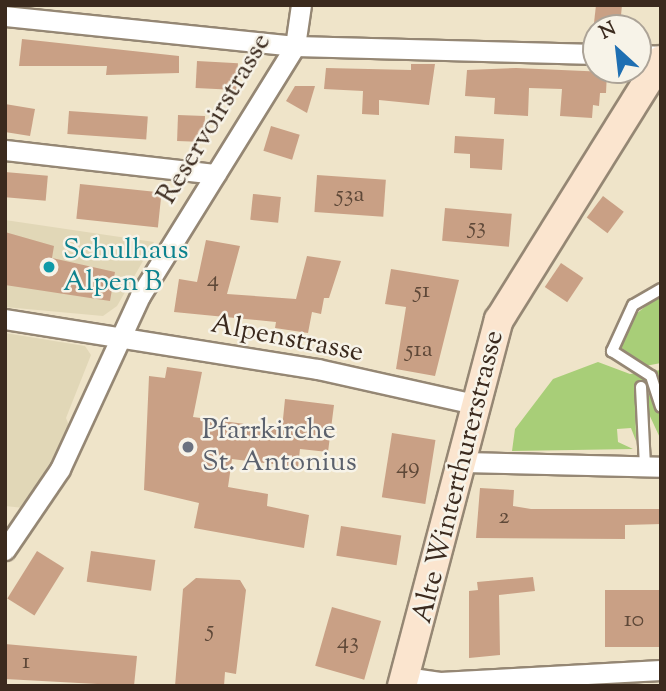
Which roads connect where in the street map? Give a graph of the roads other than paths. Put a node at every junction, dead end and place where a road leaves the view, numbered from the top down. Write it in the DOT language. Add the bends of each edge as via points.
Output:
graph roads {
  1 [pos="301,5"];
  2 [pos="5,16"];
  3 [pos="295,46"];
  4 [pos="582,54"];
  5 [pos="661,58"];
  6 [pos="5,150"];
  7 [pos="216,174"];
  8 [pos="661,289"];
  9 [pos="5,319"];
  10 [pos="119,336"];
  11 [pos="641,387"];
  12 [pos="475,404"];
  13 [pos="661,405"];
  14 [pos="463,462"];
  15 [pos="653,467"];
  16 [pos="5,550"];
  17 [pos="661,670"];
  18 [pos="403,681"];
  1 -- 3 [label="street, Reservoirstrasse"];
  2 -- 3 [label="street"];
  3 -- 4 [label="street"];
  3 -- 7 [label="street, Reservoirstrasse"];
  5 -- 12 [label="main road, Alte Winterthurerstrasse" via="513,293 485,358"];
  6 -- 7 [label="street"];
  7 -- 10 [label="street, Reservoirstrasse"];
  8 -- 13 [label="lane" via="633,305 612,351 651,376"];
  9 -- 10 [label="street, Alpenstrasse"];
  10 -- 12 [label="street, Alpenstrasse" via="318,369"];
  10 -- 16 [label="street, Reservoirstrasse" via="61,469"];
  11 -- 15 [label="lane"];
  12 -- 14 [label="main road, Alte Winterthurerstrasse"];
  14 -- 15 [label="street"];
  14 -- 18 [label="main road, Alte Winterthurerstrasse"];
  17 -- 18 [label="street"];
}
